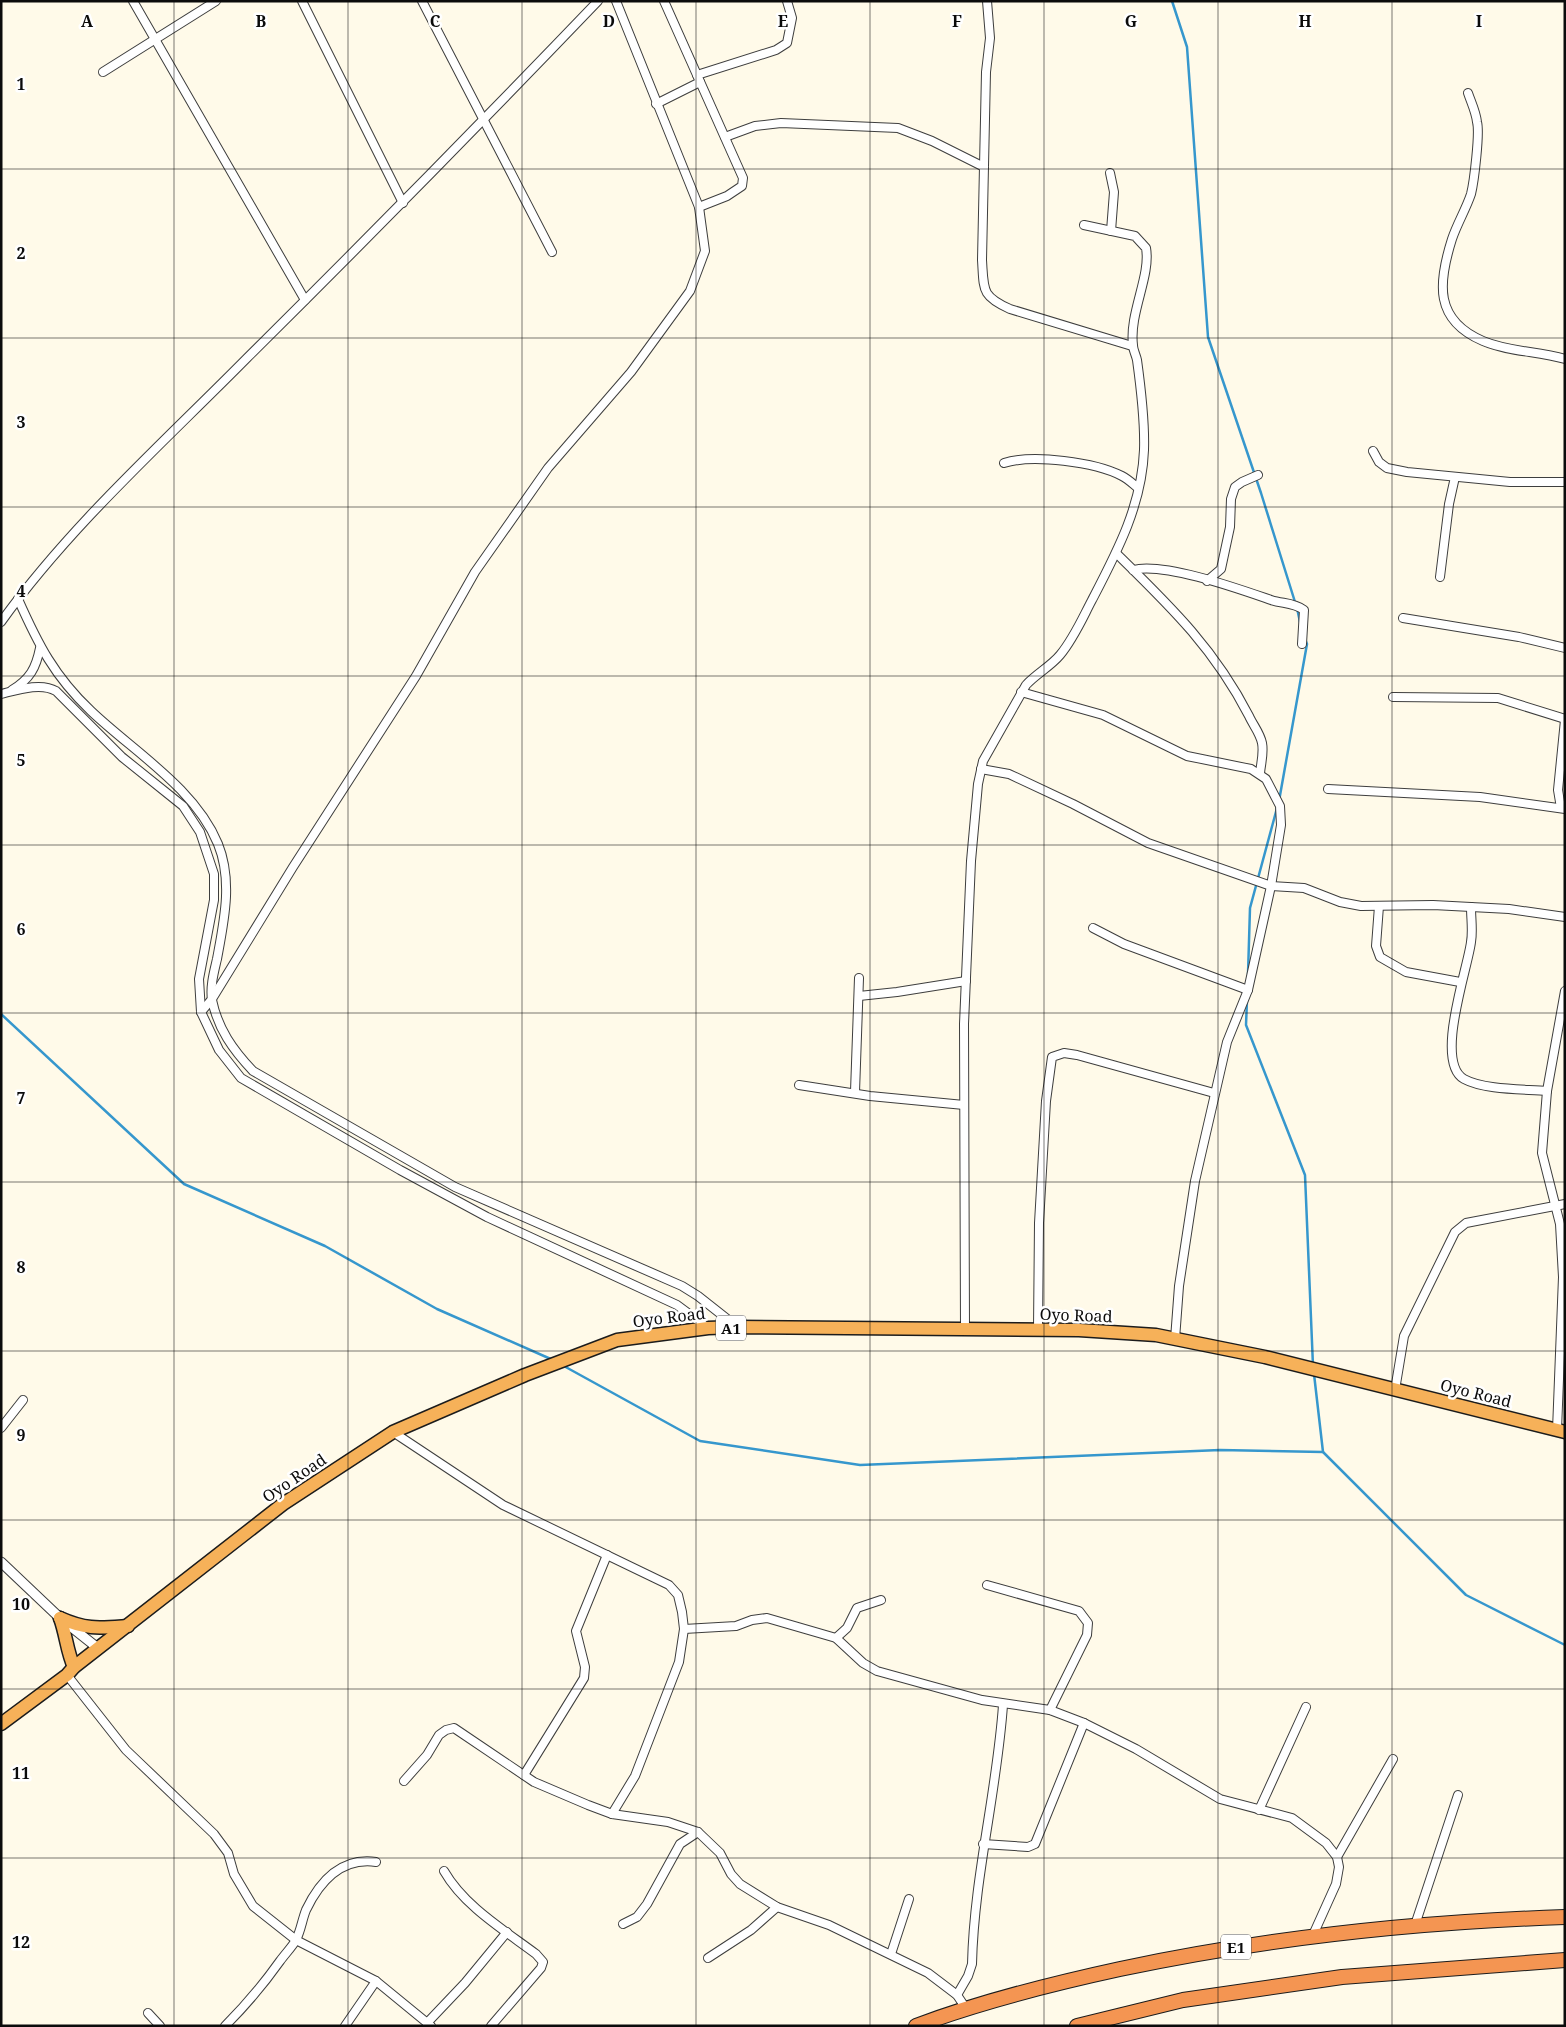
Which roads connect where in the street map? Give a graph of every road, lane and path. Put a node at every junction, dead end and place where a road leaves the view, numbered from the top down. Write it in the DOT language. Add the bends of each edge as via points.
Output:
graph roads {
  1 [pos="133,1"];
  2 [pos="216,1"];
  3 [pos="302,1"];
  4 [pos="422,1"];
  5 [pos="598,1"];
  6 [pos="616,1"];
  7 [pos="664,1"];
  8 [pos="787,1"];
  9 [pos="987,1"];
  10 [pos="154,40"];
  11 [pos="103,72"];
  12 [pos="699,79"];
  13 [pos="1468,93"];
  14 [pos="656,104"];
  15 [pos="485,119"];
  16 [pos="725,137"];
  17 [pos="984,167"];
  18 [pos="1110,173"];
  19 [pos="403,203"];
  20 [pos="699,207"];
  21 [pos="1084,225"];
  22 [pos="1111,231"];
  23 [pos="552,252"];
  24 [pos="306,300"];
  25 [pos="1132,346"];
  26 [pos="1565,359"];
  27 [pos="1373,451"];
  28 [pos="1004,463"];
  29 [pos="1258,475"];
  30 [pos="1455,477"];
  31 [pos="1565,482"];
  32 [pos="1138,488"];
  33 [pos="1117,554"];
  34 [pos="1133,570"];
  35 [pos="1440,578"];
  36 [pos="1207,580"];
  37 [pos="18,599"];
  38 [pos="1403,618"];
  39 [pos="1,622"];
  40 [pos="1302,644"];
  41 [pos="40,648"];
  42 [pos="1565,648"];
  43 [pos="1021,692"];
  44 [pos="4,694"];
  45 [pos="1393,697"];
  46 [pos="1565,719"];
  47 [pos="981,769"];
  48 [pos="1260,773"];
  49 [pos="1328,789"];
  50 [pos="1563,809"];
  51 [pos="1271,886"];
  52 [pos="1379,906"];
  53 [pos="1471,907"];
  54 [pos="1565,918"];
  55 [pos="1093,928"];
  56 [pos="859,978"];
  57 [pos="966,981"];
  58 [pos="1460,982"];
  59 [pos="1248,990"];
  60 [pos="1565,990"];
  61 [pos="858,996"];
  62 [pos="212,999"];
  63 [pos="201,1012"];
  64 [pos="800,1085"];
  65 [pos="1547,1091"];
  66 [pos="855,1092"];
  67 [pos="1214,1093"];
  68 [pos="964,1105"];
  69 [pos="1565,1204"];
  70 [pos="1554,1205"];
  71 [pos="1560,1224"];
  72 [pos="1565,1231"];
  73 [pos="1564,1277"];
  74 [pos="708,1328"];
  75 [pos="737,1328"];
  76 [pos="965,1330"];
  77 [pos="1038,1330"];
  78 [pos="1175,1339"];
  79 [pos="1395,1390"];
  80 [pos="23,1400"];
  81 [pos="1,1428"];
  82 [pos="1561,1431"];
  83 [pos="393,1432"];
  84 [pos="607,1555"];
  85 [pos="1,1562"];
  86 [pos="986,1585"];
  87 [pos="881,1600"];
  88 [pos="60,1618"];
  89 [pos="128,1626"];
  90 [pos="684,1629"];
  91 [pos="836,1638"];
  92 [pos="99,1649"];
  93 [pos="71,1671"];
  94 [pos="1003,1705"];
  95 [pos="1306,1707"];
  96 [pos="1050,1710"];
  97 [pos="1084,1723"];
  98 [pos="1,1724"];
  99 [pos="1393,1759"];
  100 [pos="524,1775"];
  101 [pos="404,1781"];
  102 [pos="1458,1795"];
  103 [pos="1259,1810"];
  104 [pos="612,1814"];
  105 [pos="698,1832"];
  106 [pos="983,1844"];
  107 [pos="1337,1857"];
  108 [pos="376,1862"];
  109 [pos="444,1871"];
  110 [pos="908,1899"];
  111 [pos="777,1907"];
  112 [pos="1565,1917"];
  113 [pos="623,1924"];
  114 [pos="1415,1925"];
  115 [pos="506,1932"];
  116 [pos="1313,1935"];
  117 [pos="296,1940"];
  118 [pos="891,1954"];
  119 [pos="708,1958"];
  120 [pos="1565,1960"];
  121 [pos="376,1981"];
  122 [pos="957,1995"];
  123 [pos="965,2007"];
  124 [pos="148,2013"];
  125 [pos="429,2024"];
  126 [pos="160,2026"];
  127 [pos="225,2026"];
  128 [pos="345,2026"];
  129 [pos="491,2026"];
  130 [pos="916,2026"];
  131 [pos="1077,2026"];
  1 -- 10 [label="street"];
  2 -- 10 [label="street"];
  3 -- 19 [label="street"];
  4 -- 15 [label="street"];
  5 -- 15 [label="street"];
  6 -- 14 [label="street"];
  7 -- 12 [label="street"];
  8 -- 12 [label="street" via="792,18 788,43"];
  9 -- 17 [label="street" via="990,38"];
  10 -- 11 [label="street"];
  10 -- 24 [label="street"];
  12 -- 14 [label="street"];
  12 -- 16 [label="street"];
  13 -- 26 [label="street" via="1478,124 1471,193 1452,240 1442,286 1446,312 1465,331 1483,341"];
  14 -- 20 [label="street"];
  15 -- 19 [label="street"];
  15 -- 23 [label="street"];
  16 -- 17 [label="street" via="755,126 781,123 898,128"];
  16 -- 20 [label="street" via="743,178 742,186"];
  17 -- 25 [label="street" via="982,260 984,285 992,301"];
  18 -- 22 [label="street" via="1114,192"];
  19 -- 24 [label="street"];
  20 -- 62 [label="street" via="705,251 690,291 630,372 548,468 475,572 416,676 292,867"];
  21 -- 22 [label="street"];
  22 -- 25 [label="street" via="1135,236 1146,248 1146,265 1135,306"];
  24 -- 37 [label="street" via="109,496"];
  25 -- 32 [label="street" via="1140,382 1144,451"];
  27 -- 30 [label="street" via="1386,468"];
  28 -- 32 [label="street" via="1018,459 1043,459 1095,468 1122,476"];
  29 -- 36 [label="street" via="1236,488 1231,499 1230,527 1221,569"];
  30 -- 31 [label="street"];
  30 -- 35 [label="street"];
  32 -- 33 [label="street"];
  33 -- 34 [label="street"];
  33 -- 43 [label="street" via="1075,636"];
  34 -- 36 [label="street" via="1145,567"];
  34 -- 48 [label="street" via="1212,654 1236,690 1262,741"];
  36 -- 40 [label="street" via="1300,607 1304,610"];
  37 -- 39 [label="street"];
  37 -- 41 [label="street"];
  38 -- 42 [label="street"];
  41 -- 44 [label="street" via="37,664 30,676"];
  41 -- 62 [label="street" via="90,710 180,788 200,810 214,833 225,864 227,900 212,979"];
  43 -- 47 [label="street"];
  43 -- 48 [label="street" via="1103,715 1187,756"];
  44 -- 63 [label="street" via="49,686 122,757 191,815 214,874 214,900 199,979"];
  45 -- 46 [label="street" via="1498,698"];
  46 -- 50 [label="street" via="1558,790"];
  47 -- 51 [label="street" via="1009,774 1148,843"];
  47 -- 57 [label="street" via="971,861"];
  48 -- 51 [label="street" via="1280,806 1281,825"];
  49 -- 50 [label="street" via="1480,797"];
  51 -- 52 [label="street" via="1304,888 1340,902"];
  51 -- 59 [label="street"];
  52 -- 53 [label="street"];
  52 -- 58 [label="street" via="1376,946 1380,957 1406,972"];
  53 -- 54 [label="street"];
  53 -- 58 [label="street" via="1472,941"];
  55 -- 59 [label="street" via="1124,944"];
  56 -- 61 [label="street"];
  57 -- 61 [label="street"];
  57 -- 68 [label="street"];
  58 -- 65 [label="street" via="1452,1050 1458,1073 1478,1084"];
  59 -- 67 [label="street" via="1227,1042"];
  60 -- 65 [label="street"];
  61 -- 66 [label="street"];
  62 -- 63 [label="street"];
  62 -- 75 [label="street" via="222,1030 235,1052 253,1071 455,1187 682,1286"];
  63 -- 74 [label="street" via="219,1050 241,1078 253,1087 487,1217 677,1304"];
  64 -- 66 [label="street"];
  65 -- 70 [label="street" via="1542,1153"];
  66 -- 68 [label="street"];
  67 -- 77 [label="street" via="1078,1055 1064,1053 1052,1057 1039,1223"];
  67 -- 78 [label="street" via="1195,1181 1179,1286"];
  68 -- 76 [label="street"];
  69 -- 70 [label="street"];
  70 -- 71 [label="street"];
  70 -- 79 [label="street" via="1466,1223 1455,1232 1404,1336"];
  71 -- 72 [label="street"];
  71 -- 73 [label="street"];
  73 -- 82 [label="street"];
  74 -- 75 [label="highway, Oyo Road / A1"];
  74 -- 83 [label="highway, Oyo Road / A1" via="617,1340 598,1346"];
  75 -- 76 [label="highway, Oyo Road / A1"];
  76 -- 77 [label="highway, Oyo Road / A1"];
  77 -- 78 [label="highway, Oyo Road / A1"];
  78 -- 79 [label="highway, Oyo Road / A1" via="1266,1357"];
  79 -- 82 [label="highway, Oyo Road / A1"];
  80 -- 81 [label="street"];
  83 -- 84 [label="street" via="503,1505"];
  83 -- 89 [label="highway, Oyo Road / A1" via="283,1504"];
  84 -- 90 [label="street" via="669,1585 678,1595"];
  84 -- 100 [label="street" via="576,1631 585,1667 584,1678"];
  85 -- 88 [label="street"];
  86 -- 96 [label="street" via="1079,1611 1088,1623 1087,1635"];
  87 -- 91 [label="street" via="857,1608 847,1628"];
  88 -- 89 [label="highway" via="93,1628"];
  88 -- 92 [label="street"];
  88 -- 93 [label="highway" via="67,1637"];
  89 -- 92 [label="highway, Oyo Road / A1"];
  90 -- 91 [label="street" via="736,1626 767,1618"];
  90 -- 104 [label="street" via="679,1662 635,1776"];
  91 -- 94 [label="street" via="863,1663 877,1671"];
  92 -- 93 [label="highway, Oyo Road / A1"];
  93 -- 98 [label="highway, Oyo Road / A1"];
  93 -- 117 [label="street" via="126,1750 214,1834 228,1853 234,1874 253,1906"];
  94 -- 96 [label="street"];
  94 -- 106 [label="street" via="1001,1740"];
  95 -- 103 [label="street"];
  96 -- 97 [label="street"];
  97 -- 103 [label="street" via="1136,1749 1220,1799"];
  97 -- 106 [label="street" via="1035,1844 1028,1847"];
  99 -- 107 [label="street"];
  100 -- 101 [label="street" via="454,1728 439,1735 427,1755"];
  100 -- 104 [label="street"];
  102 -- 114 [label="street"];
  103 -- 107 [label="street" via="1292,1818 1326,1842"];
  104 -- 105 [label="street" via="668,1822"];
  105 -- 111 [label="street" via="720,1853 740,1884"];
  105 -- 113 [label="street" via="680,1844 637,1917"];
  106 -- 122 [label="street" via="972,1964"];
  107 -- 116 [label="street" via="1336,1884"];
  108 -- 117 [label="street" via="362,1860 346,1864 330,1876 317,1890"];
  109 -- 115 [label="street" via="471,1904"];
  110 -- 118 [label="street"];
  111 -- 118 [label="street"];
  111 -- 119 [label="street" via="752,1930"];
  112 -- 114 [label="highway, E1"];
  114 -- 116 [label="highway, E1"];
  115 -- 125 [label="street"];
  115 -- 129 [label="street" via="543,1962"];
  116 -- 123 [label="highway, E1" via="1180,1956 1072,1979"];
  117 -- 121 [label="street"];
  117 -- 127 [label="street" via="254,1997"];
  118 -- 122 [label="street" via="938,1979"];
  120 -- 131 [label="highway" via="1342,1977 1183,2000"];
  121 -- 125 [label="street"];
  121 -- 128 [label="street"];
  122 -- 123 [label="street"];
  123 -- 130 [label="highway, E1"];
  124 -- 126 [label="street"];
}
